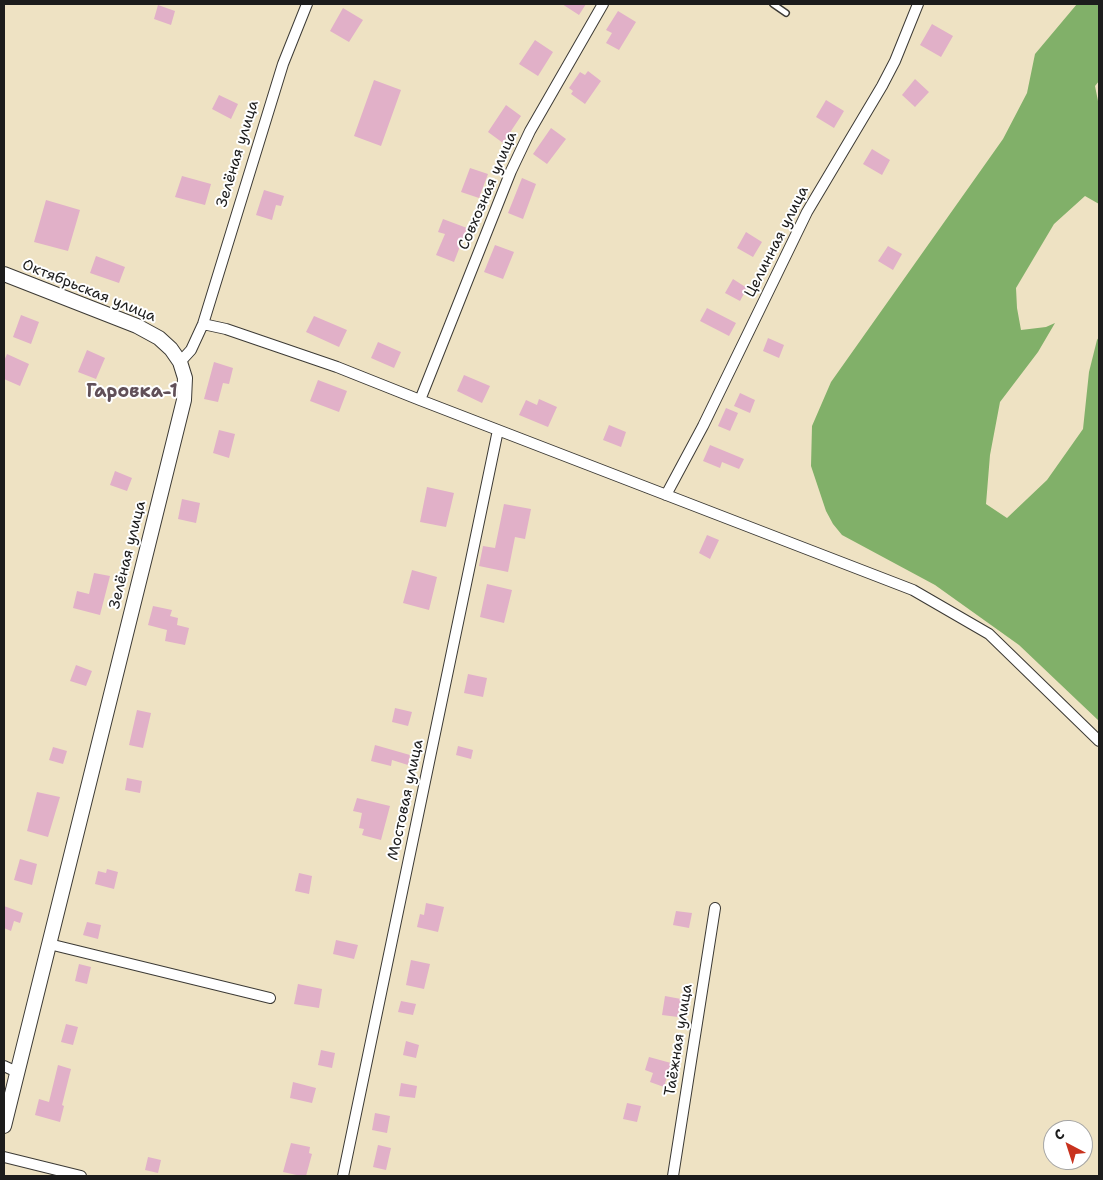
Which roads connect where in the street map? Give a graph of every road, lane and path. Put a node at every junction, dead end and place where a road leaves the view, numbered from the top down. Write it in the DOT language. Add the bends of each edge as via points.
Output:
graph roads {
  1 [pos="307,4"];
  2 [pos="603,4"];
  3 [pos="773,4"];
  4 [pos="918,4"];
  5 [pos="786,13"];
  6 [pos="4,274"];
  7 [pos="203,324"];
  8 [pos="180,362"];
  9 [pos="420,400"];
  10 [pos="498,430"];
  11 [pos="666,496"];
  12 [pos="1099,741"];
  13 [pos="715,908"];
  14 [pos="49,944"];
  15 [pos="270,998"];
  16 [pos="4,1066"];
  17 [pos="17,1072"];
  18 [pos="4,1126"];
  19 [pos="4,1157"];
  20 [pos="81,1176"];
  21 [pos="343,1176"];
  22 [pos="673,1176"];
  1 -- 7 [label="street, Зелёная улица" via="283,64"];
  2 -- 9 [label="street, Совхозная улица" via="510,171"];
  3 -- 5 [label="lane"];
  4 -- 11 [label="street, Целинная улица" via="895,61 808,212"];
  6 -- 8 [label="main road, Октябрьская улица" via="137,326 159,338 172,349"];
  7 -- 8 [label="street, Зелёная улица" via="191,350"];
  7 -- 9 [label="street" via="337,366"];
  8 -- 14 [label="main road, Зелёная улица" via="185,378 184,400"];
  9 -- 10 [label="street"];
  10 -- 11 [label="street"];
  10 -- 21 [label="street, Мостовая улица"];
  11 -- 12 [label="street" via="913,590 989,634"];
  13 -- 22 [label="street, Таёжная улица"];
  14 -- 15 [label="street"];
  14 -- 17 [label="main road, Зелёная улица"];
  16 -- 17 [label="street"];
  17 -- 18 [label="main road, Зелёная улица"];
  19 -- 20 [label="street"];
}
